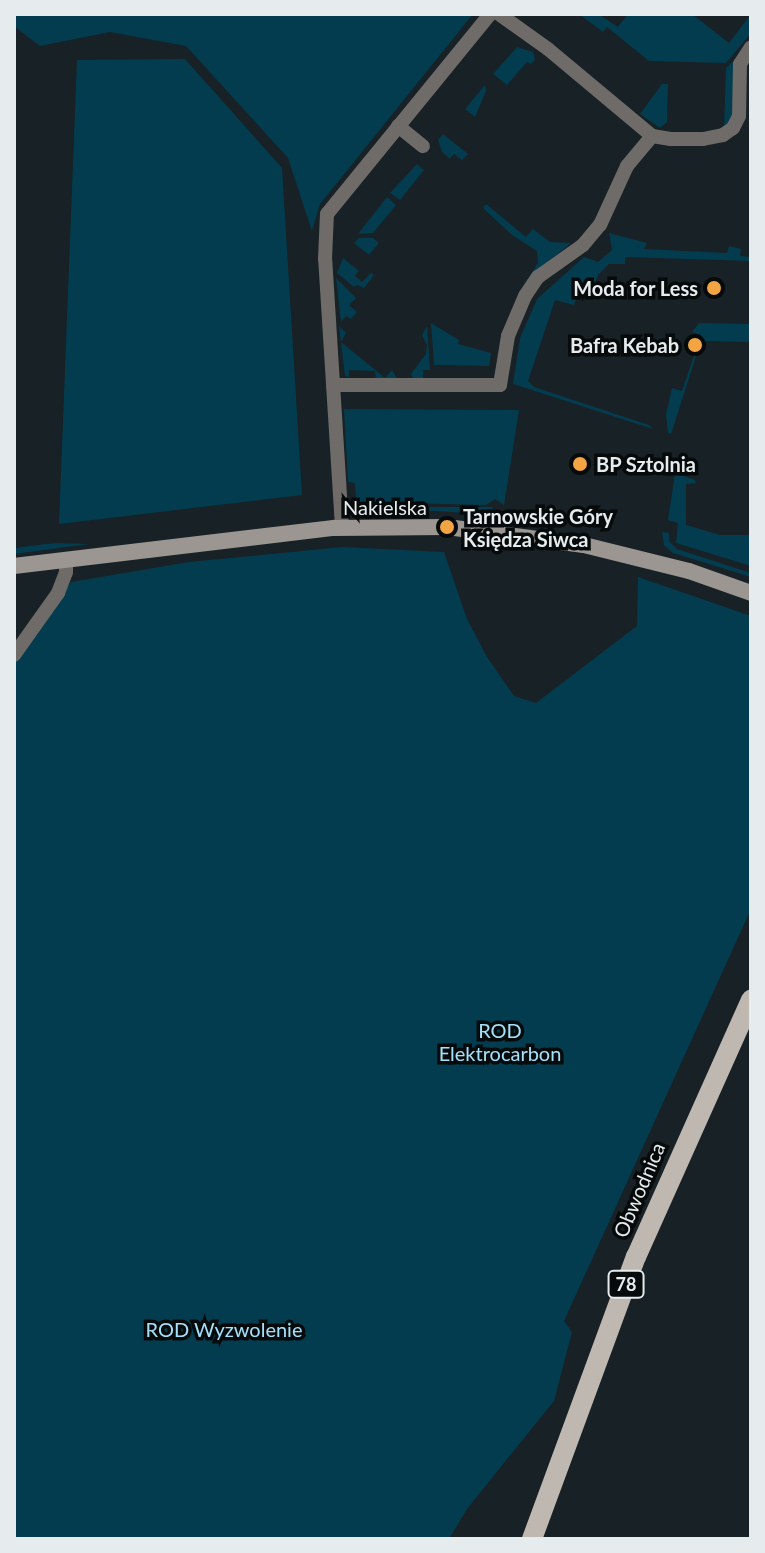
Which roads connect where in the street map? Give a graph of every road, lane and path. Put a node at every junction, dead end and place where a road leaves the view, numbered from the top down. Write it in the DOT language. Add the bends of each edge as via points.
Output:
graph roads {
  1 [pos="490,14"];
  2 [pos="499,14"];
  3 [pos="751,47"];
  4 [pos="398,126"];
  5 [pos="652,136"];
  6 [pos="423,146"];
  7 [pos="333,385"];
  8 [pos="342,527"];
  9 [pos="66,560"];
  10 [pos="14,566"];
  11 [pos="751,593"];
  12 [pos="14,655"];
  13 [pos="751,1000"];
  14 [pos="532,1539"];
  1 -- 4 [label="street"];
  2 -- 5 [label="street"];
  3 -- 5 [label="street" via="740,64 739,116 733,128 703,139"];
  4 -- 6 [label="street"];
  4 -- 7 [label="street" via="327,214 324,246"];
  5 -- 7 [label="street" via="627,166 600,225 583,245 538,277 518,307 500,385"];
  7 -- 8 [label="street"];
  8 -- 9 [label="street, Nakielska"];
  8 -- 11 [label="street, Nakielska" via="447,527 543,537 649,560"];
  9 -- 10 [label="street, Nakielska"];
  9 -- 12 [label="street" via="58,593"];
  13 -- 14 [label="main road, Obwodnica / 78" via="636,1257"];
}
